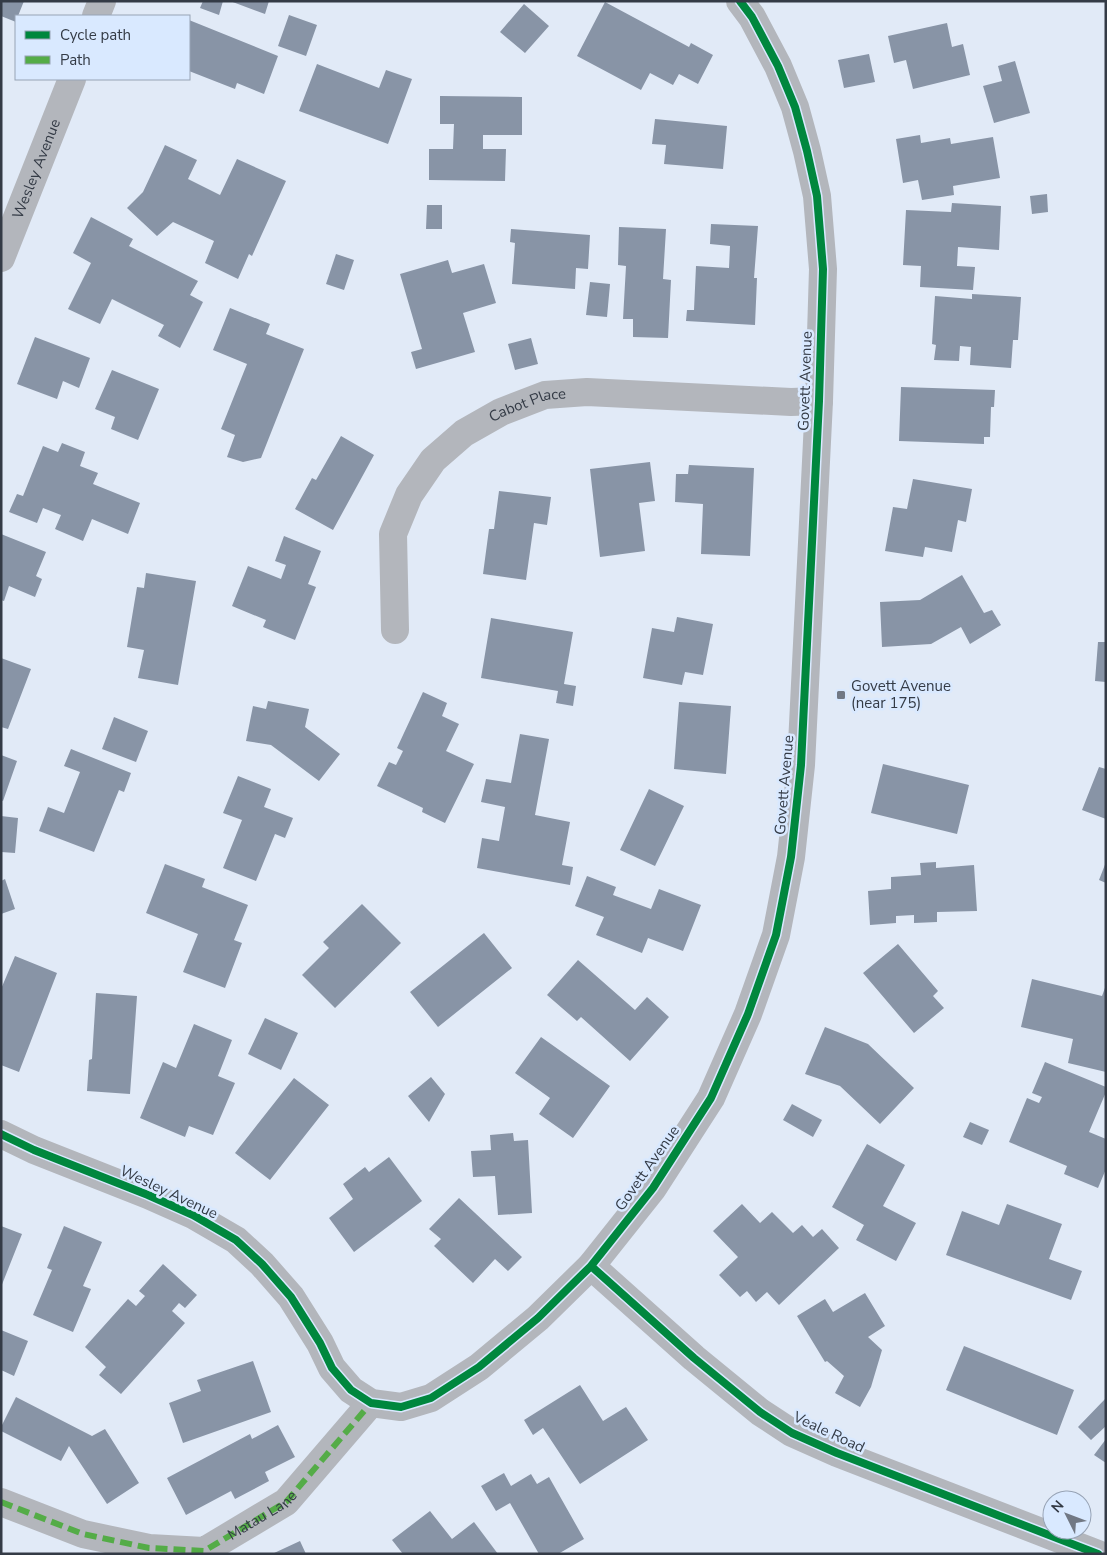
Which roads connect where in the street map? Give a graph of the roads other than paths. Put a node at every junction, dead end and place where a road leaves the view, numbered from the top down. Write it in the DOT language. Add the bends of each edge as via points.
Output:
graph roads {
  1 [pos="102,1"];
  2 [pos="740,1"];
  3 [pos="96,15"];
  4 [pos="72,80"];
  5 [pos="1,258"];
  6 [pos="819,401"];
  7 [pos="394,630"];
  8 [pos="1,1134"];
  9 [pos="591,1266"];
  10 [pos="371,1403"];
  11 [pos="1,1502"];
  12 [pos="1098,1554"];
  1 -- 3 [label="street"];
  2 -- 6 [label="street, Govett Avenue" via="752,17 785,82 815,187 823,269"];
  4 -- 5 [label="street, Wesley Avenue"];
  6 -- 7 [label="street, Cabot Place" via="587,392 545,395 501,412 464,433 433,460 409,495 393,534"];
  6 -- 9 [label="street, Govett Avenue" via="801,766 791,857 776,935 748,1014 711,1098 653,1188"];
  8 -- 10 [label="street, Wesley Avenue" via="194,1215 236,1240 291,1297 332,1368 351,1390"];
  9 -- 10 [label="street, Govett Avenue" via="538,1318 479,1367 431,1398 401,1407"];
  9 -- 12 [label="street, Veale Road" via="694,1358 760,1412 792,1433"];
  10 -- 11 [label="street, Matau Lane" via="286,1502 204,1551 149,1548 83,1534"];
}
